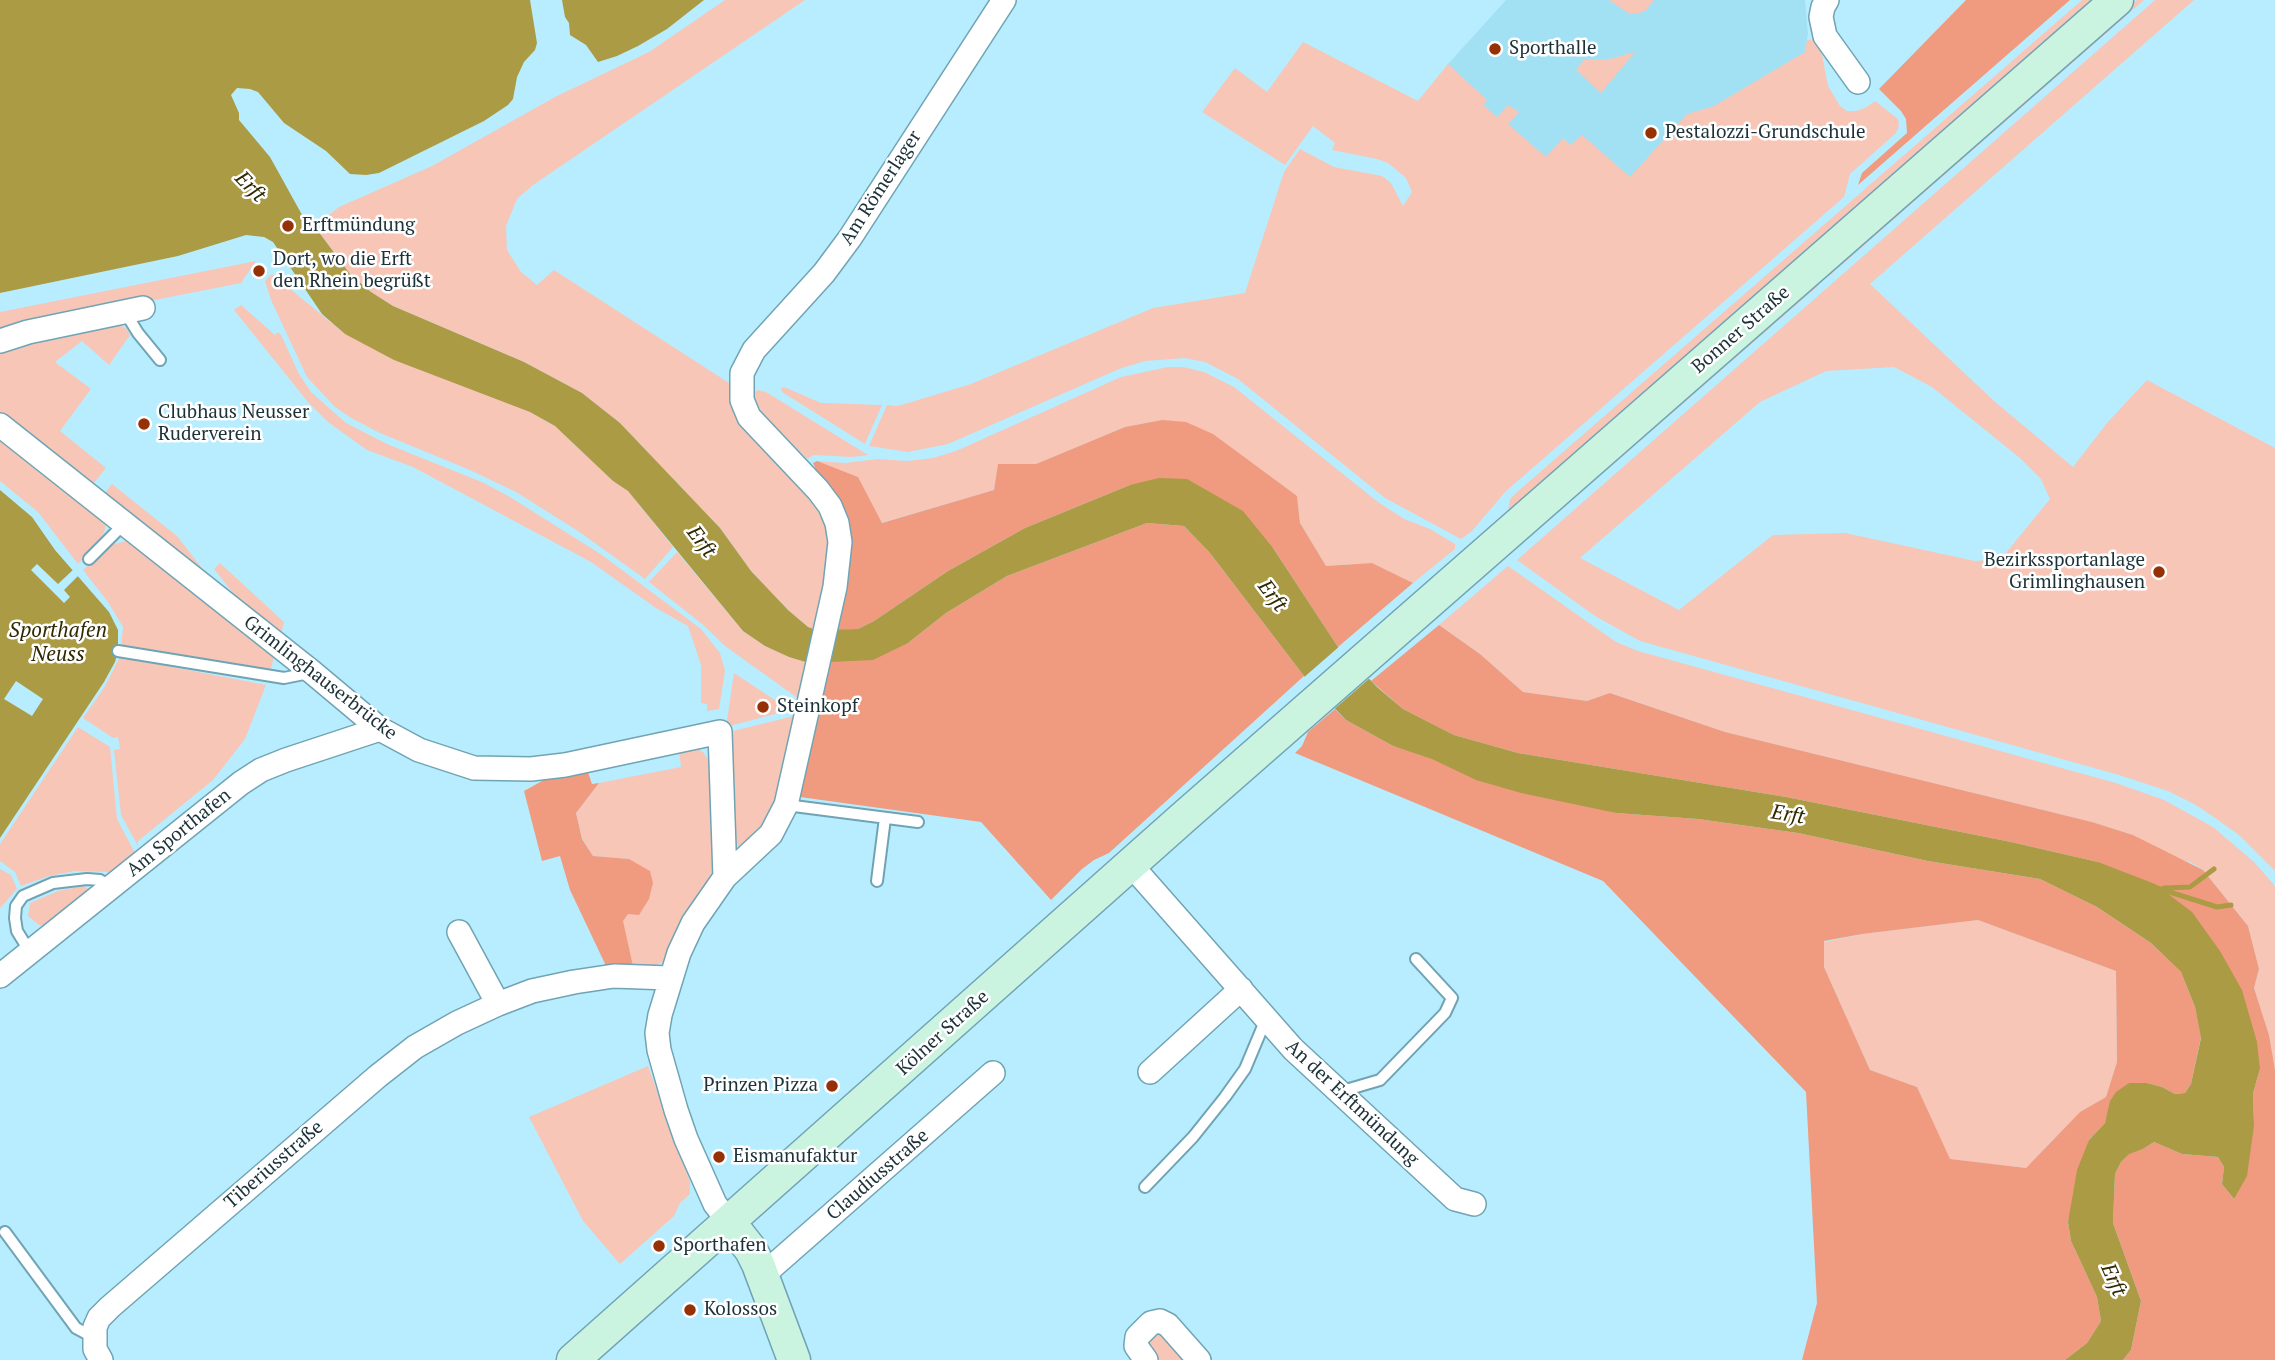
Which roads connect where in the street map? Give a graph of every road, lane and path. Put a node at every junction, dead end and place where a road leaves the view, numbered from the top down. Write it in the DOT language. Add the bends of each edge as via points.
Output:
graph roads {
  1 [pos="1004,0"];
  2 [pos="2117,0"];
  3 [pos="1822,4"];
  4 [pos="1858,82"];
  5 [pos="134,310"];
  6 [pos="0,341"];
  7 [pos="160,360"];
  8 [pos="0,425"];
  9 [pos="123,524"];
  10 [pos="89,559"];
  11 [pos="118,651"];
  12 [pos="312,672"];
  13 [pos="1311,706"];
  14 [pos="380,729"];
  15 [pos="786,805"];
  16 [pos="885,818"];
  17 [pos="918,822"];
  18 [pos="1131,865"];
  19 [pos="725,877"];
  20 [pos="877,881"];
  21 [pos="112,887"];
  22 [pos="459,932"];
  23 [pos="30,952"];
  24 [pos="1416,959"];
  25 [pos="0,976"];
  26 [pos="669,978"];
  27 [pos="1241,989"];
  28 [pos="498,1003"];
  29 [pos="1266,1019"];
  30 [pos="1150,1072"];
  31 [pos="993,1073"];
  32 [pos="1339,1092"];
  33 [pos="1145,1187"];
  34 [pos="1474,1203"];
  35 [pos="729,1222"];
  36 [pos="5,1232"];
  37 [pos="763,1275"];
  38 [pos="93,1337"];
  39 [pos="101,1360"];
  40 [pos="573,1360"];
  41 [pos="794,1360"];
  42 [pos="1146,1360"];
  43 [pos="1199,1360"];
  1 -- 15 [label="street, Am Römerlager" via="850,238 744,366 742,400 749,417 818,490 837,523 840,542 835,587"];
  2 -- 13 [label="main road, Bonner Straße"];
  3 -- 4 [label="street" via="1825,36"];
  5 -- 6 [label="street"];
  5 -- 7 [label="lane" via="138,333"];
  8 -- 9 [label="street, Grimlinghauserbrücke"];
  9 -- 10 [label="lane"];
  9 -- 12 [label="street, Grimlinghauserbrücke"];
  11 -- 12 [label="lane" via="284,678"];
  12 -- 14 [label="street, Grimlinghauserbrücke"];
  13 -- 18 [label="main road, Kölner Straße"];
  14 -- 19 [label="street, Grimlinghauserbrücke" via="446,760 502,769 565,765 720,732"];
  14 -- 21 [label="street, Am Sporthafen" via="261,771"];
  15 -- 16 [label="lane"];
  15 -- 19 [label="street" via="771,834"];
  16 -- 17 [label="lane"];
  16 -- 20 [label="lane"];
  18 -- 27 [label="street, An der Erftmündung"];
  18 -- 35 [label="main road, Kölner Straße"];
  19 -- 26 [label="street" via="692,923"];
  21 -- 23 [label="street, Am Sporthafen"];
  21 -- 23 [label="lane" via="87,879 53,883 23,896 15,918"];
  22 -- 28 [label="street"];
  23 -- 25 [label="street, Am Sporthafen"];
  24 -- 32 [label="lane" via="1451,998 1445,1013 1380,1080"];
  26 -- 28 [label="street, Tiberiusstraße" via="614,976"];
  26 -- 35 [label="street" via="657,1033 659,1050 686,1139 715,1204"];
  27 -- 29 [label="street, An der Erftmündung"];
  27 -- 30 [label="street"];
  28 -- 38 [label="street, Tiberiusstraße" via="415,1048 378,1076 110,1307 99,1318"];
  29 -- 32 [label="street, An der Erftmündung"];
  29 -- 33 [label="lane" via="1245,1069 1225,1097"];
  31 -- 37 [label="street, Claudiusstraße"];
  32 -- 34 [label="street, An der Erftmündung" via="1455,1199"];
  35 -- 37 [label="main road"];
  35 -- 40 [label="main road, Kölner Straße"];
  36 -- 38 [label="lane" via="76,1328"];
  37 -- 41 [label="main road"];
  38 -- 39 [label="street"];
  42 -- 43 [label="street" via="1136,1346 1137,1337 1160,1321"];
}
